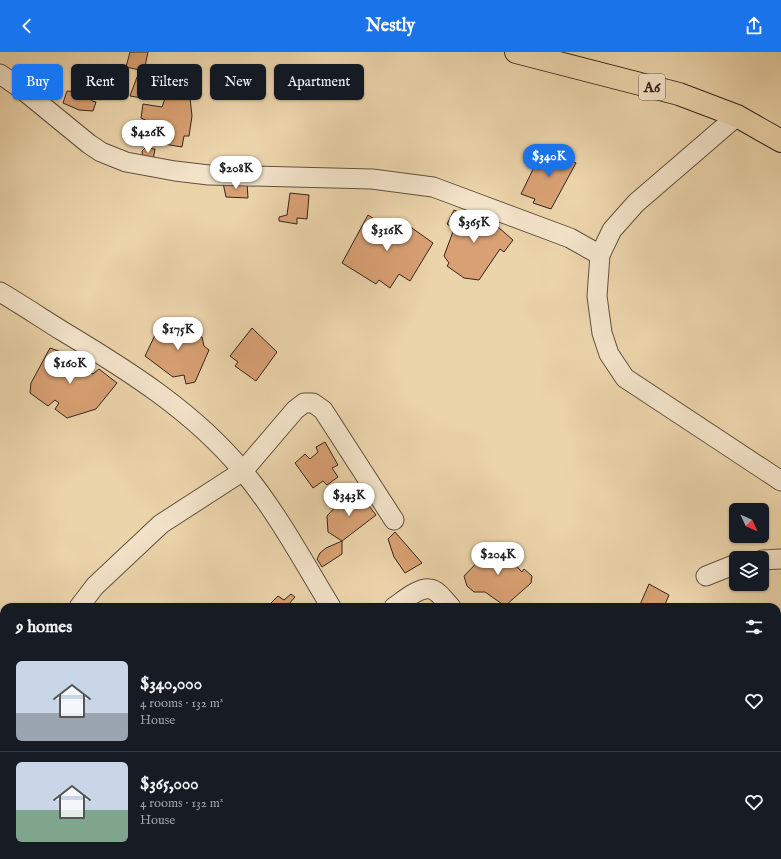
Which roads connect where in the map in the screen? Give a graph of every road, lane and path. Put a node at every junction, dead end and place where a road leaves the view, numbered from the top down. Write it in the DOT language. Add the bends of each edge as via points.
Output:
graph roads {
  1 [pos="516,52"];
  2 [pos="0,74"];
  3 [pos="737,116"];
  4 [pos="781,141"];
  5 [pos="600,255"];
  6 [pos="0,292"];
  7 [pos="242,470"];
  8 [pos="781,481"];
  9 [pos="394,520"];
  10 [pos="781,559"];
  11 [pos="769,560"];
  12 [pos="729,567"];
  13 [pos="706,576"];
  14 [pos="82,603"];
  15 [pos="329,603"];
  16 [pos="400,603"];
  17 [pos="447,603"];
  1 -- 3 [label="highway, A6" via="679,94"];
  2 -- 5 [label="street" via="89,144 111,157 126,162 209,175 365,178 432,187 570,238"];
  3 -- 4 [label="highway, A6"];
  3 -- 5 [label="street" via="636,203 612,230"];
  5 -- 8 [label="street" via="597,296 602,333 609,354 625,378"];
  6 -- 7 [label="street" via="142,380 215,441"];
  7 -- 9 [label="street" via="295,410 304,403 313,403 322,410"];
  7 -- 14 [label="street" via="161,524 95,586"];
  7 -- 15 [label="street" via="281,524"];
  10 -- 11 [label="street"];
  12 -- 13 [label="street"];
  16 -- 17 [label="street" via="421,590 430,589"];
}
